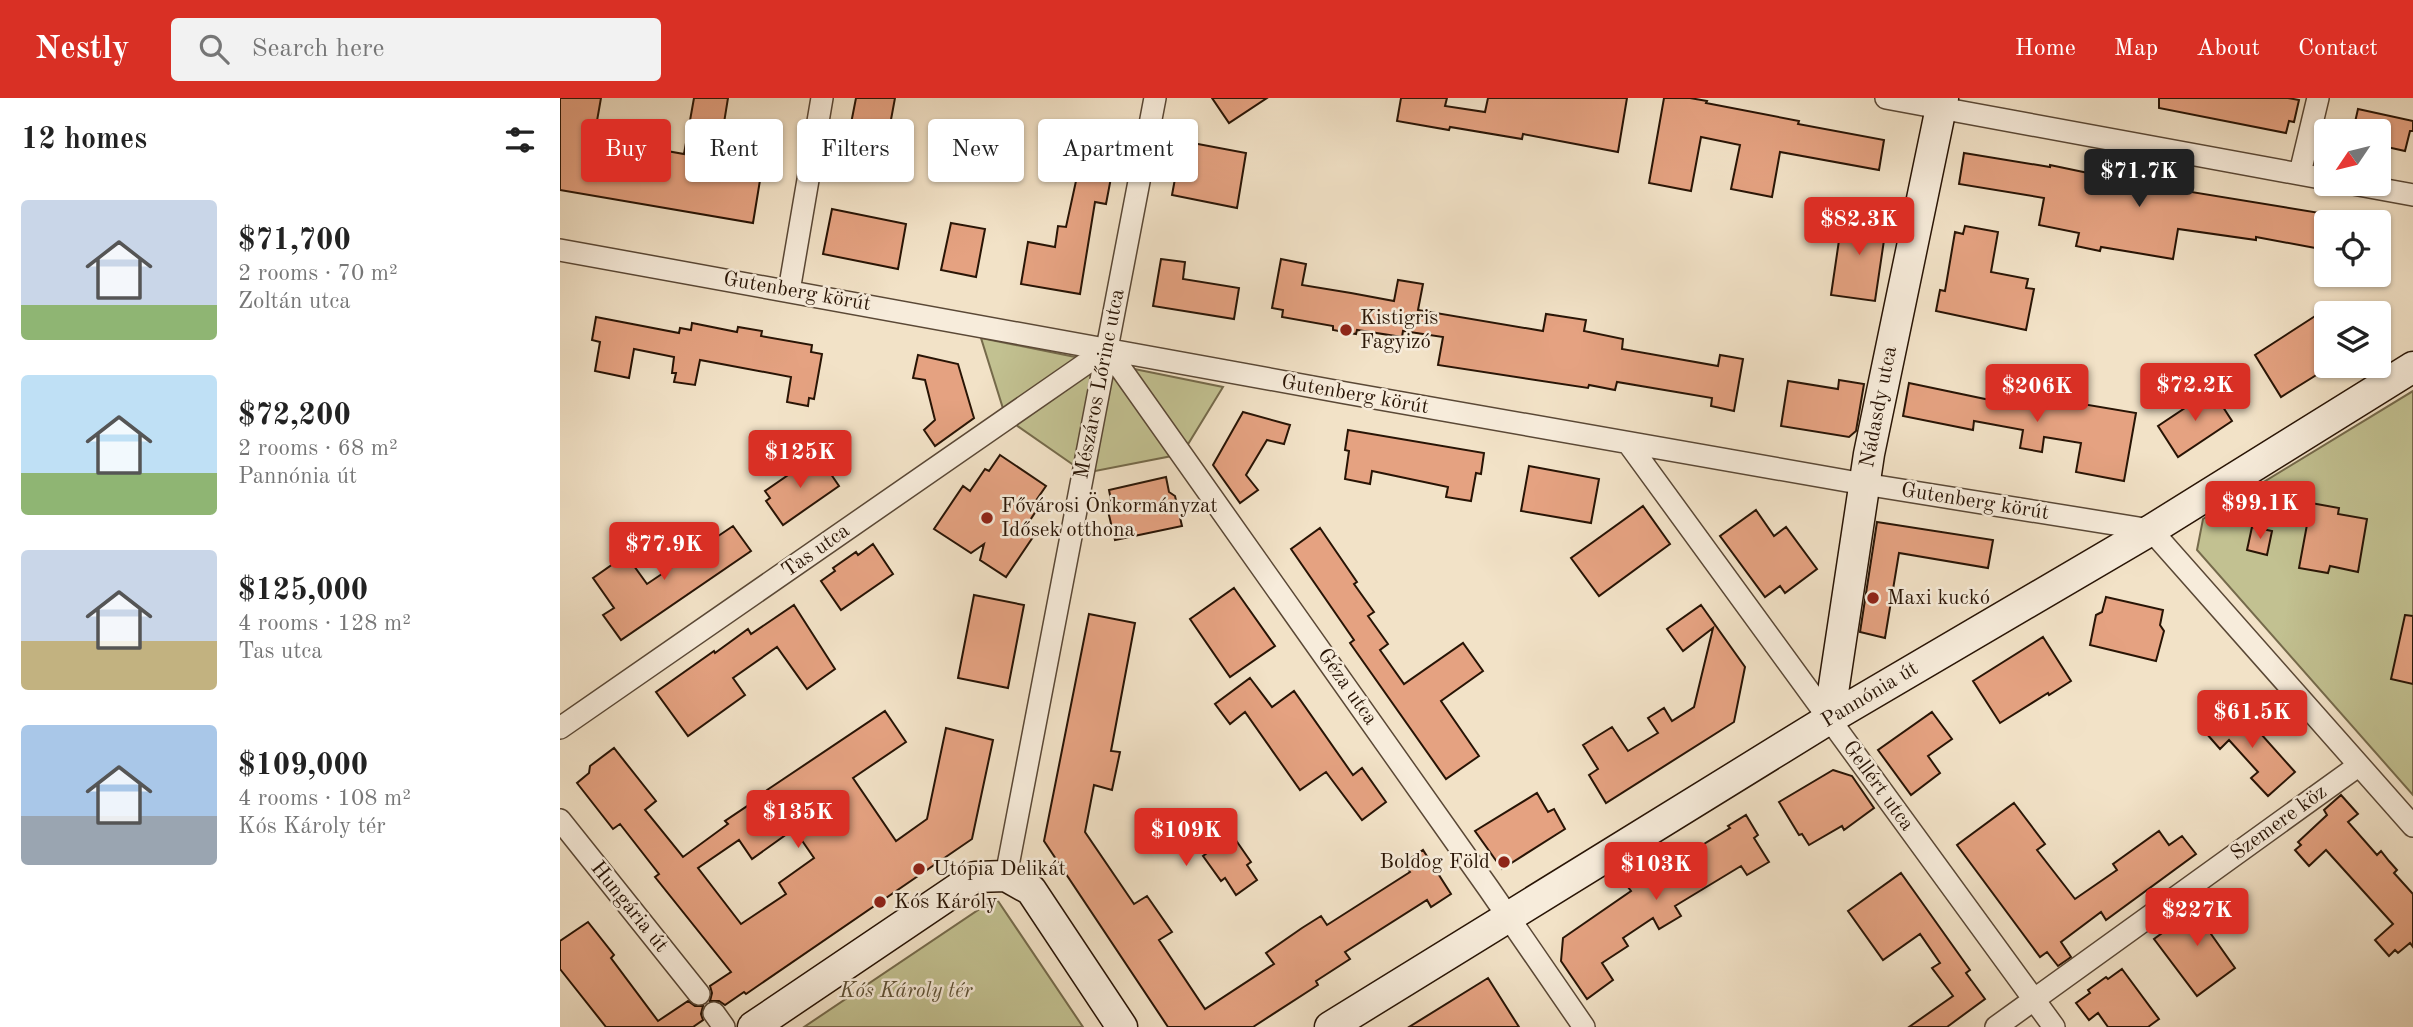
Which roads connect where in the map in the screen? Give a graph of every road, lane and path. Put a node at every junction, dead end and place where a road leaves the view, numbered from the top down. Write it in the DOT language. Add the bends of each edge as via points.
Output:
graph roads {
  1 [pos="822,98"];
  2 [pos="1155,98"];
  3 [pos="1886,98"];
  4 [pos="2318,98"];
  5 [pos="1942,103"];
  6 [pos="2300,173"];
  7 [pos="2314,176"];
  8 [pos="2391,191"];
  9 [pos="2413,195"];
  10 [pos="560,250"];
  11 [pos="587,254"];
  12 [pos="560,267"];
  13 [pos="789,291"];
  14 [pos="1107,349"];
  15 [pos="2413,367"];
  16 [pos="1628,443"];
  17 [pos="1864,484"];
  18 [pos="2151,530"];
  19 [pos="1829,719"];
  20 [pos="560,728"];
  21 [pos="2358,766"];
  22 [pos="560,820"];
  23 [pos="2413,826"];
  24 [pos="1006,876"];
  25 [pos="1508,916"];
  26 [pos="699,994"];
  27 [pos="2034,1000"];
  28 [pos="753,1027"];
  29 [pos="1122,1027"];
  30 [pos="1330,1027"];
  31 [pos="1584,1027"];
  32 [pos="1996,1027"];
  33 [pos="2054,1027"];
  1 -- 13 [label="street"];
  2 -- 14 [label="street, Mészáros Lőrinc utca"];
  3 -- 5 [label="street"];
  4 -- 6 [label="street"];
  5 -- 6 [label="street"];
  5 -- 17 [label="street, Nádasdy utca"];
  6 -- 7 [label="street"];
  8 -- 9 [label="street"];
  10 -- 11 [label="street, Gutenberg körút"];
  11 -- 12 [label="street"];
  11 -- 13 [label="street, Gutenberg körút"];
  13 -- 14 [label="street, Gutenberg körút"];
  14 -- 16 [label="street, Gutenberg körút"];
  14 -- 20 [label="street, Tas utca"];
  14 -- 24 [label="street, Mészáros Lőrinc utca"];
  14 -- 25 [label="street, Géza utca"];
  15 -- 18 [label="street, Pannónia út"];
  16 -- 17 [label="street, Gutenberg körút"];
  16 -- 19 [label="street, Gellért utca"];
  17 -- 18 [label="street, Gutenberg körút"];
  17 -- 19 [label="street, Nádasdy utca"];
  18 -- 19 [label="street, Pannónia út"];
  18 -- 21 [label="street"];
  19 -- 25 [label="street, Pannónia út"];
  19 -- 27 [label="street, Gellért utca"];
  21 -- 23 [label="street"];
  21 -- 27 [label="street, Szemere köz"];
  22 -- 26 [label="street, Hungária út"];
  24 -- 28 [label="street" via="975,877"];
  24 -- 29 [label="street" via="1031,890"];
  25 -- 30 [label="street, Pannónia út"];
  25 -- 31 [label="street, Géza utca"];
  27 -- 32 [label="street, Szemere köz"];
  27 -- 33 [label="street, Gellért utca"];
}
